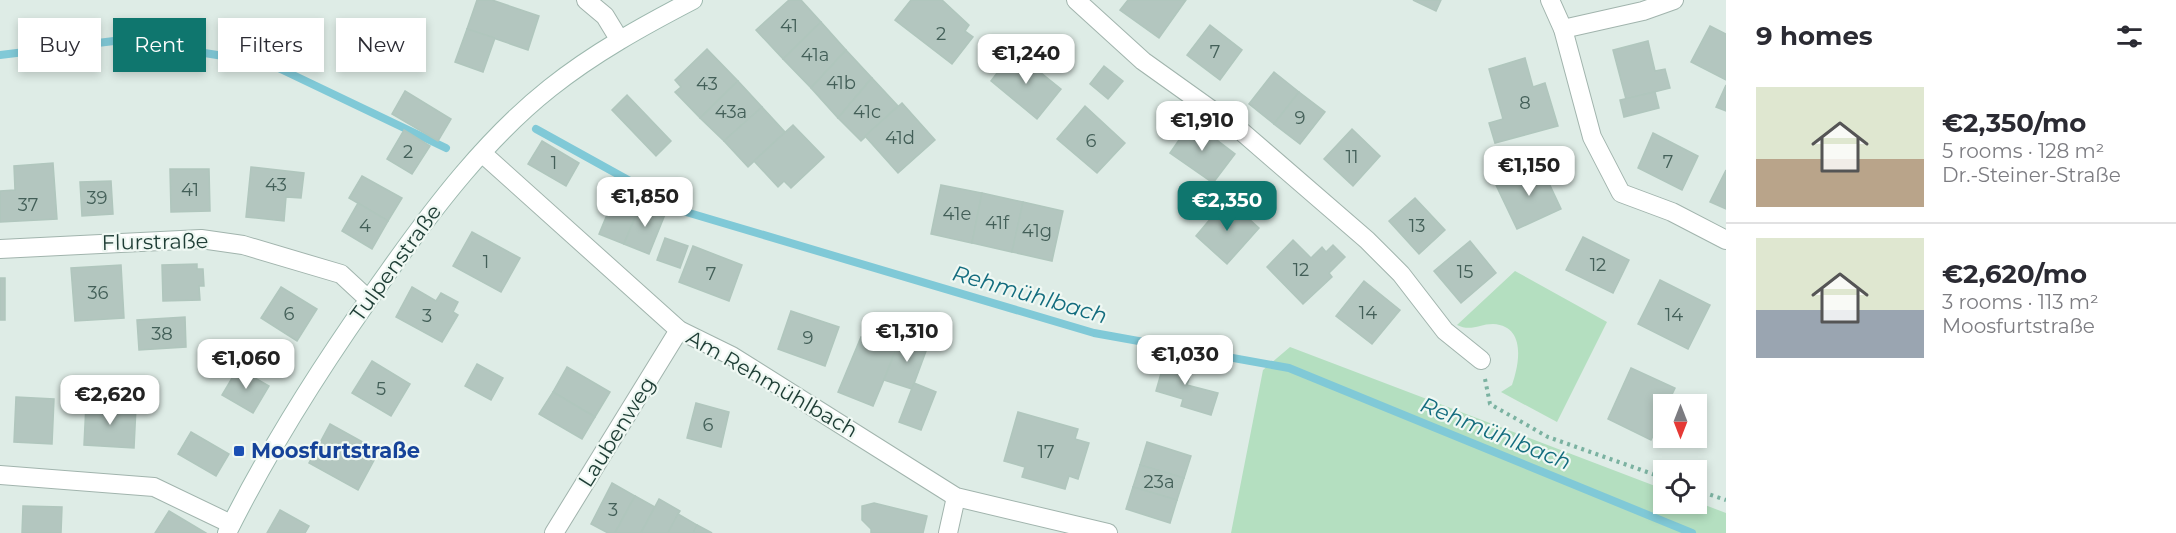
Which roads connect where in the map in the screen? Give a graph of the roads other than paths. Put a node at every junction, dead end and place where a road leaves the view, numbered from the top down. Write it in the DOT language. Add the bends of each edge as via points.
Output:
graph roads {
  1 [pos="586,0"];
  2 [pos="693,0"];
  3 [pos="1076,0"];
  4 [pos="1550,0"];
  5 [pos="1674,0"];
  6 [pos="1563,29"];
  7 [pos="619,39"];
  8 [pos="482,153"];
  9 [pos="1726,240"];
  10 [pos="0,249"];
  11 [pos="368,299"];
  12 [pos="679,330"];
  13 [pos="1481,360"];
  14 [pos="0,475"];
  15 [pos="956,497"];
  16 [pos="229,529"];
  17 [pos="554,533"];
  18 [pos="948,533"];
  19 [pos="1108,533"];
  1 -- 7 [label="street" via="605,16"];
  2 -- 7 [label="street, Tulpenstraße"];
  3 -- 13 [label="street" via="1143,61 1241,131 1366,240 1401,274 1445,331"];
  4 -- 6 [label="street"];
  5 -- 6 [label="street"];
  6 -- 9 [label="street" via="1592,137 1621,193 1672,212"];
  7 -- 8 [label="street, Tulpenstraße" via="549,88"];
  8 -- 11 [label="street, Tulpenstraße" via="418,230"];
  8 -- 12 [label="street, Am Rehmühlbach"];
  10 -- 11 [label="street, Flurstraße" via="201,239 243,245 341,274"];
  11 -- 16 [label="street, Tulpenstraße" via="303,397"];
  12 -- 15 [label="street, Am Rehmühlbach" via="732,356"];
  12 -- 17 [label="street, Laubenweg"];
  14 -- 16 [label="street" via="154,487"];
  15 -- 18 [label="street"];
  15 -- 19 [label="street, Am Rehmühlbach"];
}
